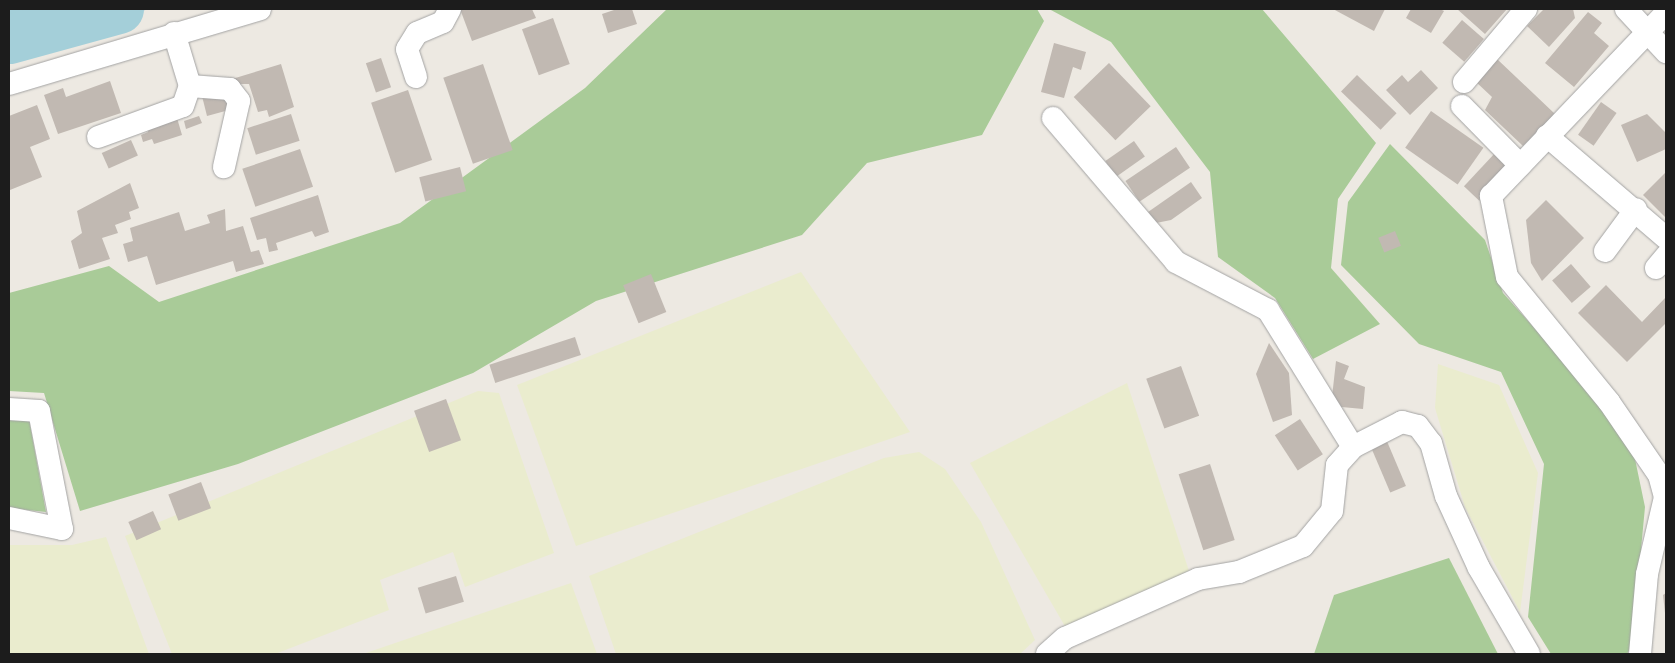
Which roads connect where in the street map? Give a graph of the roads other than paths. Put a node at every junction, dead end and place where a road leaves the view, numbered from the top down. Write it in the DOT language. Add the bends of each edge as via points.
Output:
graph roads {
  1 [pos="260,9"];
  2 [pos="450,9"];
  3 [pos="1526,9"];
  4 [pos="1626,9"];
  5 [pos="1666,13"];
  6 [pos="1648,30"];
  7 [pos="174,33"];
  8 [pos="1666,52"];
  9 [pos="416,77"];
  10 [pos="1464,82"];
  11 [pos="9,84"];
  12 [pos="190,86"];
  13 [pos="1462,106"];
  14 [pos="1053,118"];
  15 [pos="1547,136"];
  16 [pos="98,137"];
  17 [pos="1520,165"];
  18 [pos="224,167"];
  19 [pos="1636,209"];
  20 [pos="1666,238"];
  21 [pos="1605,251"];
  22 [pos="9,409"];
  23 [pos="1354,447"];
  24 [pos="9,518"];
  25 [pos="1047,654"];
  26 [pos="1530,654"];
  27 [pos="1640,654"];
  1 -- 7 [label="street"];
  2 -- 9 [label="street" via="443,22 417,34 407,48"];
  3 -- 10 [label="street"];
  4 -- 6 [label="street"];
  5 -- 6 [label="street"];
  6 -- 8 [label="street"];
  6 -- 15 [label="street"];
  7 -- 11 [label="street"];
  7 -- 12 [label="street"];
  12 -- 16 [label="street" via="183,106"];
  12 -- 18 [label="street" via="230,89 239,101"];
  13 -- 17 [label="street"];
  14 -- 23 [label="street" via="1176,262 1268,310"];
  15 -- 17 [label="street"];
  15 -- 19 [label="street"];
  17 -- 27 [label="street" via="1491,196 1507,277 1609,402 1659,475 1665,497 1647,574"];
  19 -- 20 [label="street"];
  19 -- 21 [label="street"];
  22 -- 24 [label="street" via="39,411 62,529"];
  23 -- 25 [label="street" via="1337,466 1332,512 1303,546 1239,572 1198,579 1065,638"];
  23 -- 26 [label="street" via="1402,422 1418,426 1431,444 1446,496 1479,568"];
}
